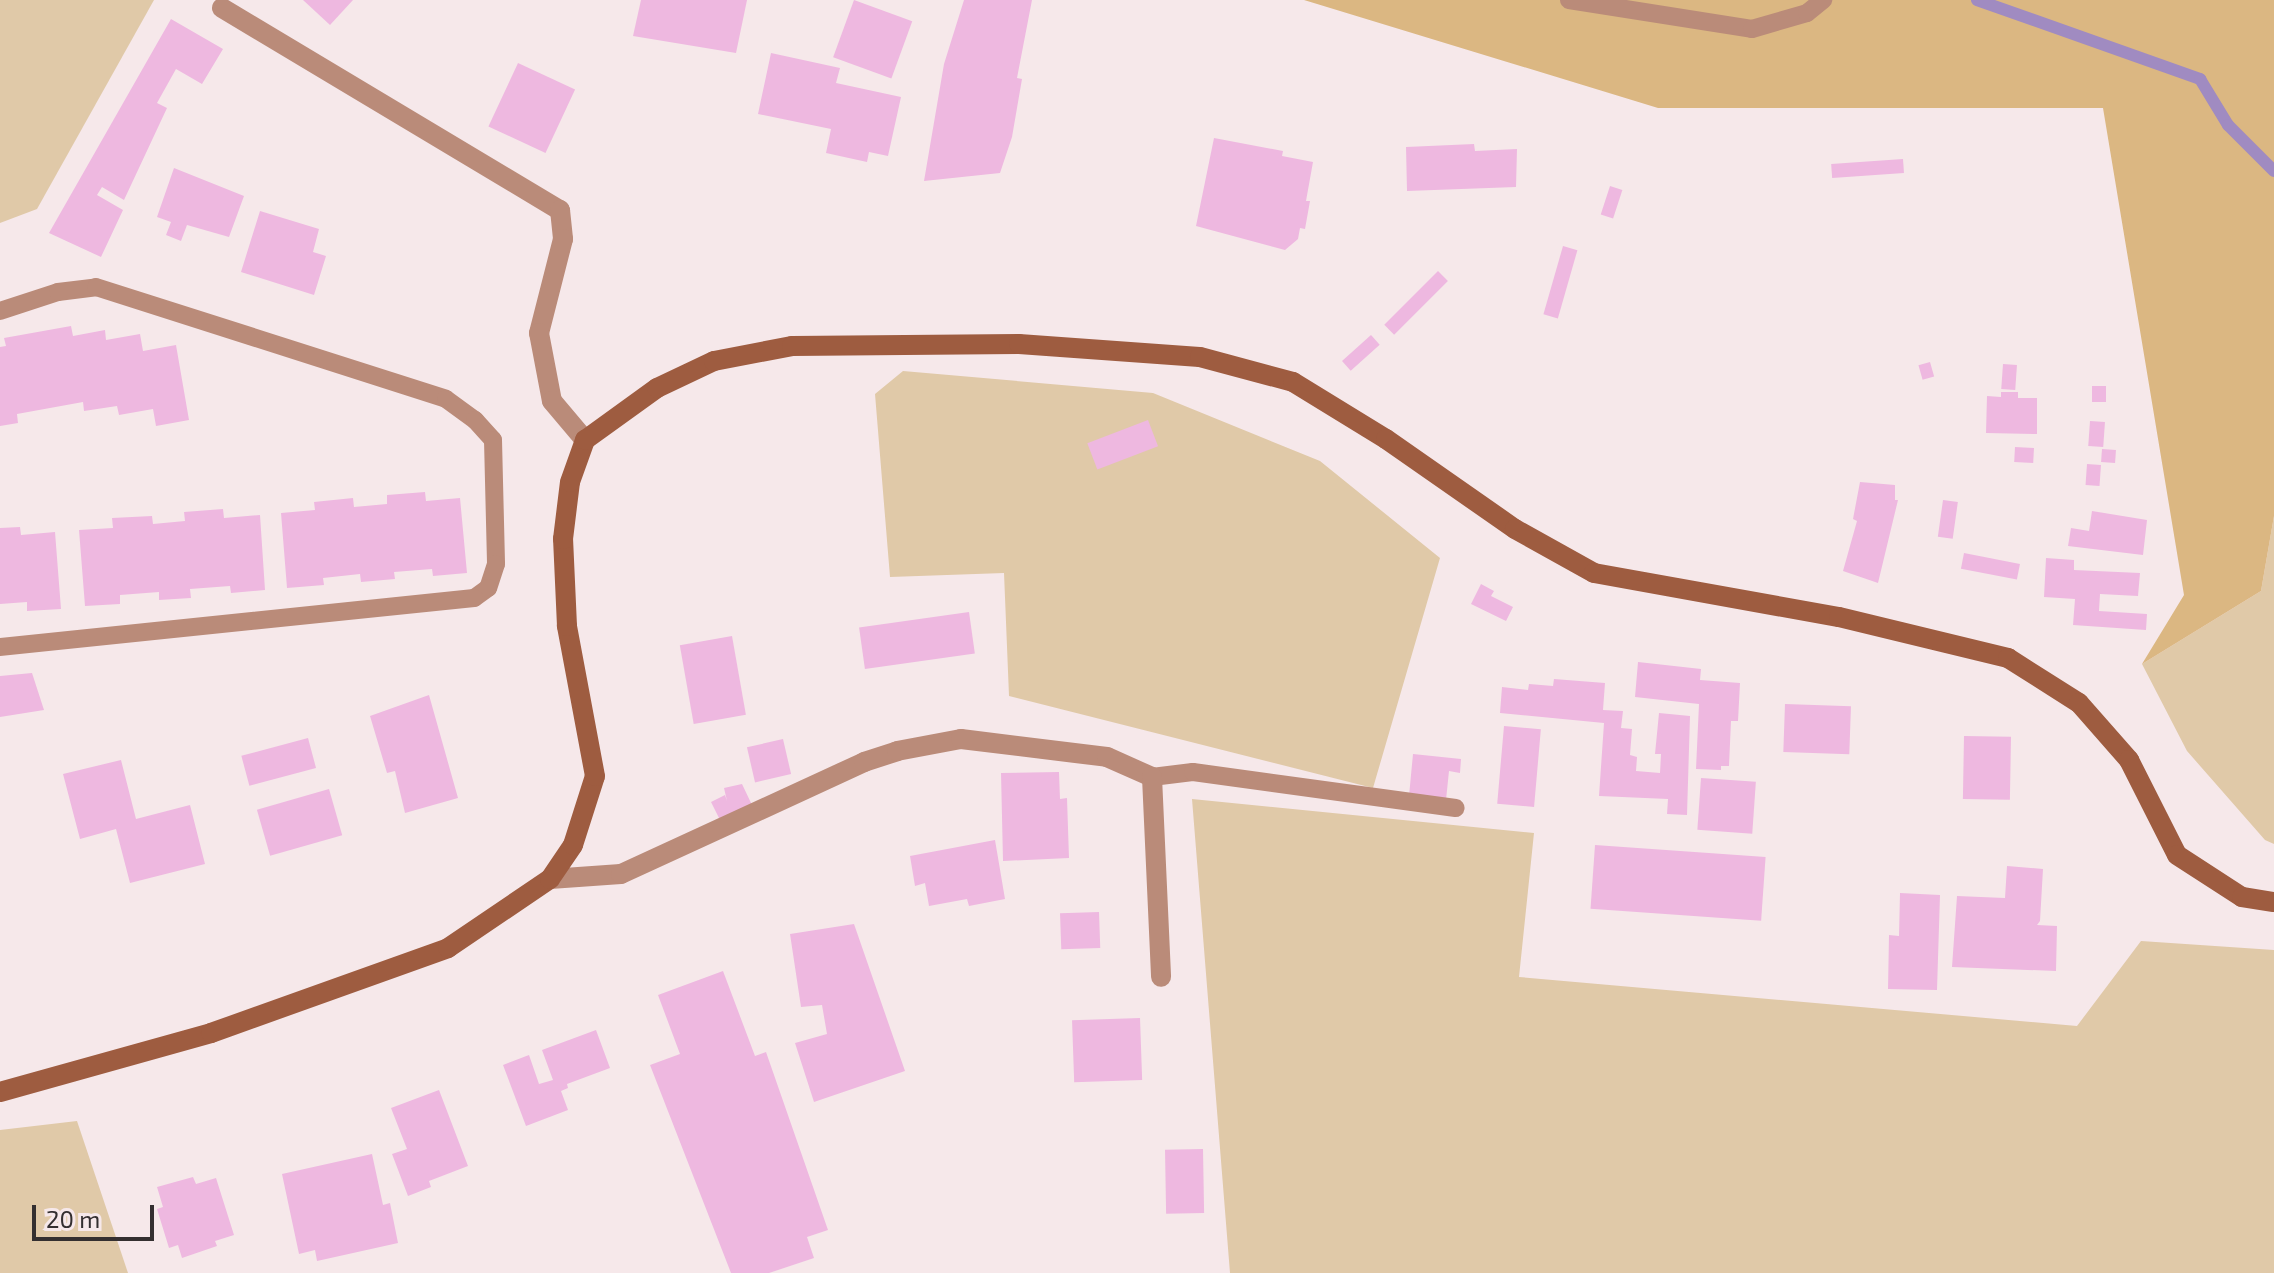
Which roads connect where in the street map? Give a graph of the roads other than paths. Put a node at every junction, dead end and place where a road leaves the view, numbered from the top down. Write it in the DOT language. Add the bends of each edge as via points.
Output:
graph roads {
  1 [pos="1569,0"];
  2 [pos="1823,0"];
  3 [pos="222,8"];
  4 [pos="0,311"];
  5 [pos="585,440"];
  6 [pos="0,647"];
  7 [pos="1152,777"];
  8 [pos="1456,808"];
  9 [pos="550,879"];
  10 [pos="2274,902"];
  11 [pos="1161,977"];
  12 [pos="0,1092"];
  1 -- 2 [label="lane" via="1752,29 1807,13"];
  3 -- 5 [label="street" via="560,210 563,239 539,333 552,401"];
  4 -- 6 [label="lane" via="58,292 96,287 446,399 493,440 496,564 488,588 474,598"];
  5 -- 9 [label="main road" via="570,482 563,539 567,626 595,776 573,845"];
  5 -- 10 [label="main road" via="657,388 714,361 792,346 1019,344 1200,357 1293,382 1515,529 1594,573 1839,617 2008,658 2079,703 2129,760 2177,855 2242,897"];
  7 -- 8 [label="lane" via="1193,772"];
  7 -- 9 [label="street" via="1107,757 961,739 864,762 621,874"];
  7 -- 11 [label="street"];
  9 -- 12 [label="main road" via="448,948 211,1033"];
}
